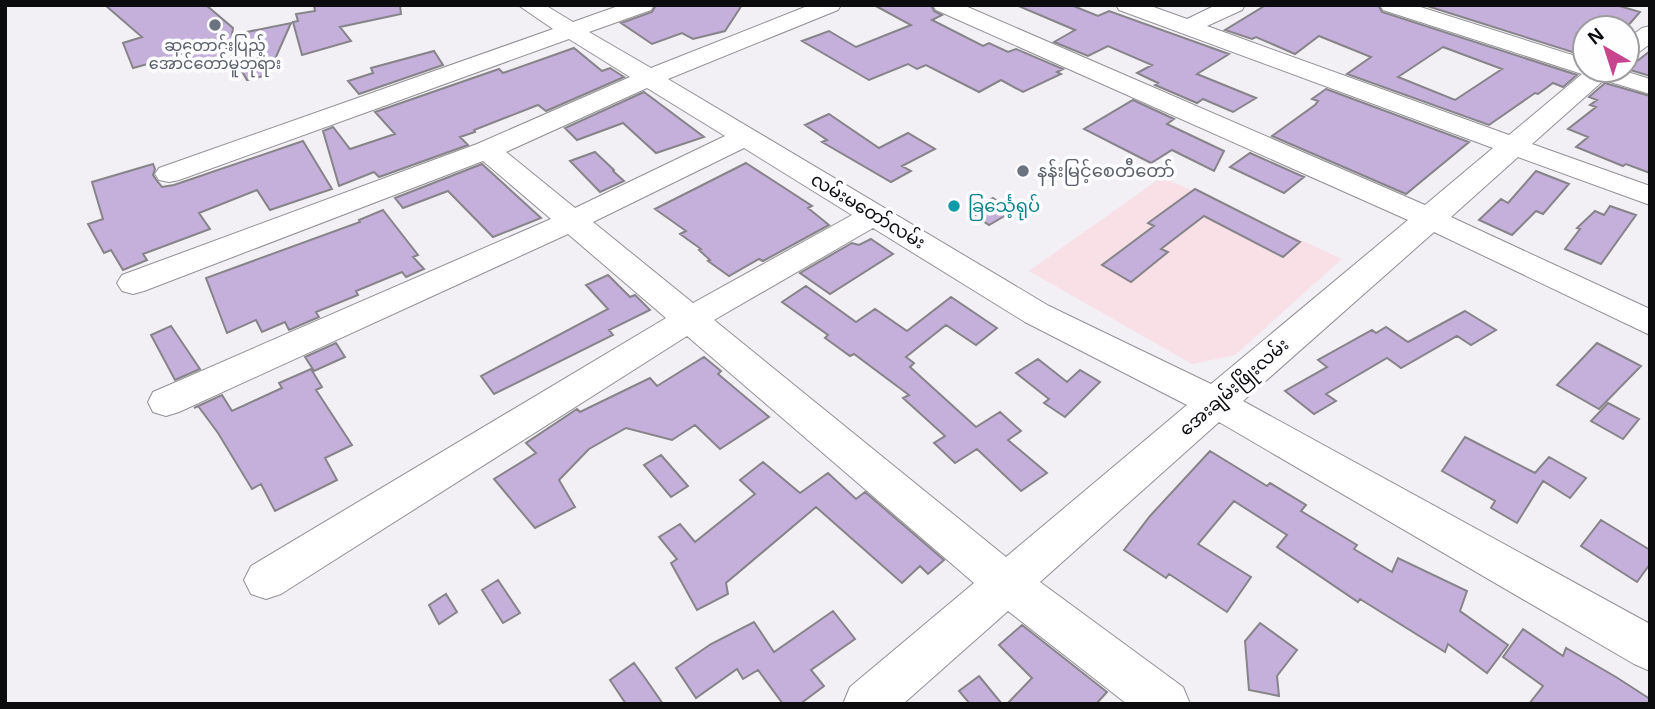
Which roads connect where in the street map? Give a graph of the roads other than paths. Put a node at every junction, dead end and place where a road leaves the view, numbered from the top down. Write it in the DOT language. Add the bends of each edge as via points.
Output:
graph roads {
  1 [pos="529,5"];
  2 [pos="643,5"];
  3 [pos="830,5"];
  4 [pos="944,5"];
  5 [pos="1127,5"];
  6 [pos="1234,5"];
  7 [pos="1391,5"];
  8 [pos="1188,27"];
  9 [pos="572,32"];
  10 [pos="1571,57"];
  11 [pos="648,78"];
  12 [pos="1582,84"];
  13 [pos="745,137"];
  14 [pos="1513,146"];
  15 [pos="487,150"];
  16 [pos="169,174"];
  17 [pos="1650,196"];
  18 [pos="874,215"];
  19 [pos="1429,218"];
  20 [pos="572,221"];
  21 [pos="134,284"];
  22 [pos="690,319"];
  23 [pos="1650,323"];
  24 [pos="166,402"];
  25 [pos="1216,403"];
  26 [pos="266,580"];
  27 [pos="1006,583"];
  28 [pos="1650,649"];
  29 [pos="867,704"];
  30 [pos="1166,704"];
  1 -- 9 [label="street, လမ်းမတော်လမ်း"];
  2 -- 9 [label="street"];
  3 -- 11 [label="street"];
  4 -- 19 [label="street"];
  5 -- 8 [label="street"];
  6 -- 8 [label="street"];
  7 -- 10 [label="street"];
  8 -- 14 [label="street"];
  9 -- 11 [label="street, လမ်းမတော်လမ်း"];
  9 -- 16 [label="street"];
  11 -- 13 [label="street, လမ်းမတော်လမ်း"];
  11 -- 15 [label="street"];
  12 -- 14 [label="street, အေးချမ်းဖြိုးလမ်း"];
  13 -- 18 [label="street, လမ်းမတော်လမ်း"];
  13 -- 20 [label="street"];
  14 -- 17 [label="street"];
  14 -- 19 [label="street, အေးချမ်းဖြိုးလမ်း"];
  15 -- 20 [label="street"];
  15 -- 21 [label="street"];
  18 -- 22 [label="street"];
  18 -- 25 [label="street, လမ်းမတော်လမ်း" via="1037,314"];
  19 -- 23 [label="street"];
  19 -- 25 [label="street, အေးချမ်းဖြိုးလမ်း"];
  20 -- 22 [label="street"];
  20 -- 24 [label="street"];
  22 -- 26 [label="street"];
  22 -- 27 [label="street"];
  25 -- 27 [label="street, အေးချမ်းဖြိုးလမ်း"];
  25 -- 28 [label="street, လမ်းမတော်လမ်း"];
  27 -- 29 [label="street, အေးချမ်းဖြိုးလမ်း"];
  27 -- 30 [label="street"];
}
